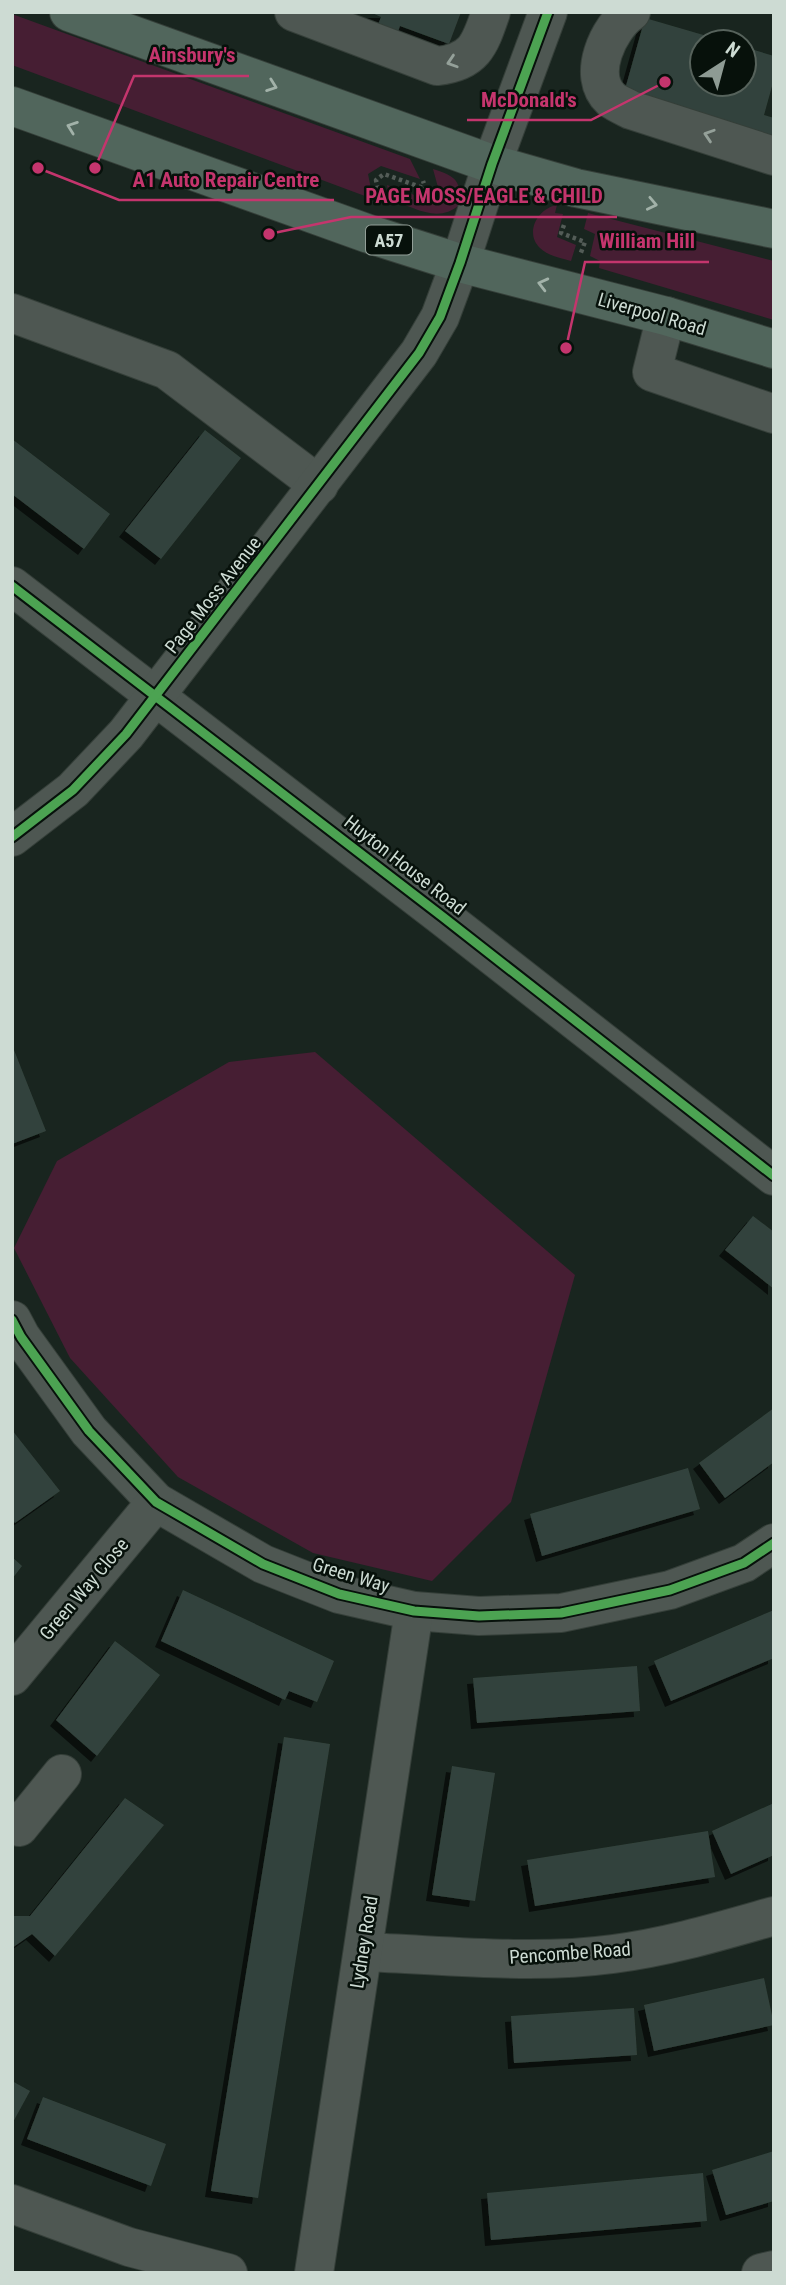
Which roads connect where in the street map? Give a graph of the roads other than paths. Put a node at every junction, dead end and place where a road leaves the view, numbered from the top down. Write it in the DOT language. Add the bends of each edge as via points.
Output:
graph roads {
  1 [pos="69,12"];
  2 [pos="294,12"];
  3 [pos="491,12"];
  4 [pos="548,12"];
  5 [pos="631,12"];
  6 [pos="12,106"];
  7 [pos="774,156"];
  8 [pos="492,164"];
  9 [pos="774,229"];
  10 [pos="460,263"];
  11 [pos="12,313"];
  12 [pos="666,316"];
  13 [pos="774,349"];
  14 [pos="774,414"];
  15 [pos="319,485"];
  16 [pos="12,586"];
  17 [pos="156,697"];
  18 [pos="12,837"];
  19 [pos="774,1176"];
  20 [pos="12,1320"];
  21 [pos="156,1502"];
  22 [pos="774,1543"];
  23 [pos="414,1611"];
  24 [pos="12,1676"];
  25 [pos="62,1774"];
  26 [pos="12,1821"];
  27 [pos="774,1916"];
  28 [pos="363,1951"];
  29 [pos="12,2204"];
  30 [pos="774,2270"];
  31 [pos="228,2273"];
  32 [pos="314,2273"];
  33 [pos="761,2273"];
  1 -- 8 [label="highway, one-way"];
  3 -- 2 [label="street, one-way" via="480,44 470,56 437,66"];
  4 -- 8 [label="street, Page Moss Avenue"];
  7 -- 5 [label="street, one-way" via="631,110 610,98 600,65 615,25"];
  10 -- 6 [label="highway, Liverpool Road / A57, one-way"];
  8 -- 9 [label="highway, one-way" via="576,188"];
  8 -- 10 [label="street, Page Moss Avenue"];
  12 -- 10 [label="highway, Liverpool Road / A57, one-way"];
  10 -- 15 [label="street, Page Moss Avenue" via="440,317 419,353"];
  11 -- 15 [label="street" via="167,370"];
  12 -- 13 [label="highway, Liverpool Road / A57"];
  12 -- 14 [label="street" via="652,372"];
  15 -- 17 [label="street, Page Moss Avenue"];
  16 -- 17 [label="street, Huyton House Road"];
  17 -- 18 [label="street, Page Moss Avenue" via="73,790"];
  17 -- 19 [label="street, Huyton House Road"];
  20 -- 21 [label="street, Green Way" via="89,1431"];
  21 -- 23 [label="street, Green Way" via="263,1564 340,1594"];
  21 -- 24 [label="street, Green Way Close"];
  22 -- 23 [label="street, Green Way" via="744,1563 670,1590 561,1613 480,1616"];
  23 -- 28 [label="street, Lydney Road"];
  25 -- 26 [label="street" via="19,1826"];
  27 -- 28 [label="street, Pencombe Road" via="613,1954 527,1959"];
  28 -- 32 [label="street, Lydney Road"];
  29 -- 31 [label="street" via="129,2247"];
  30 -- 33 [label="street"];
}
